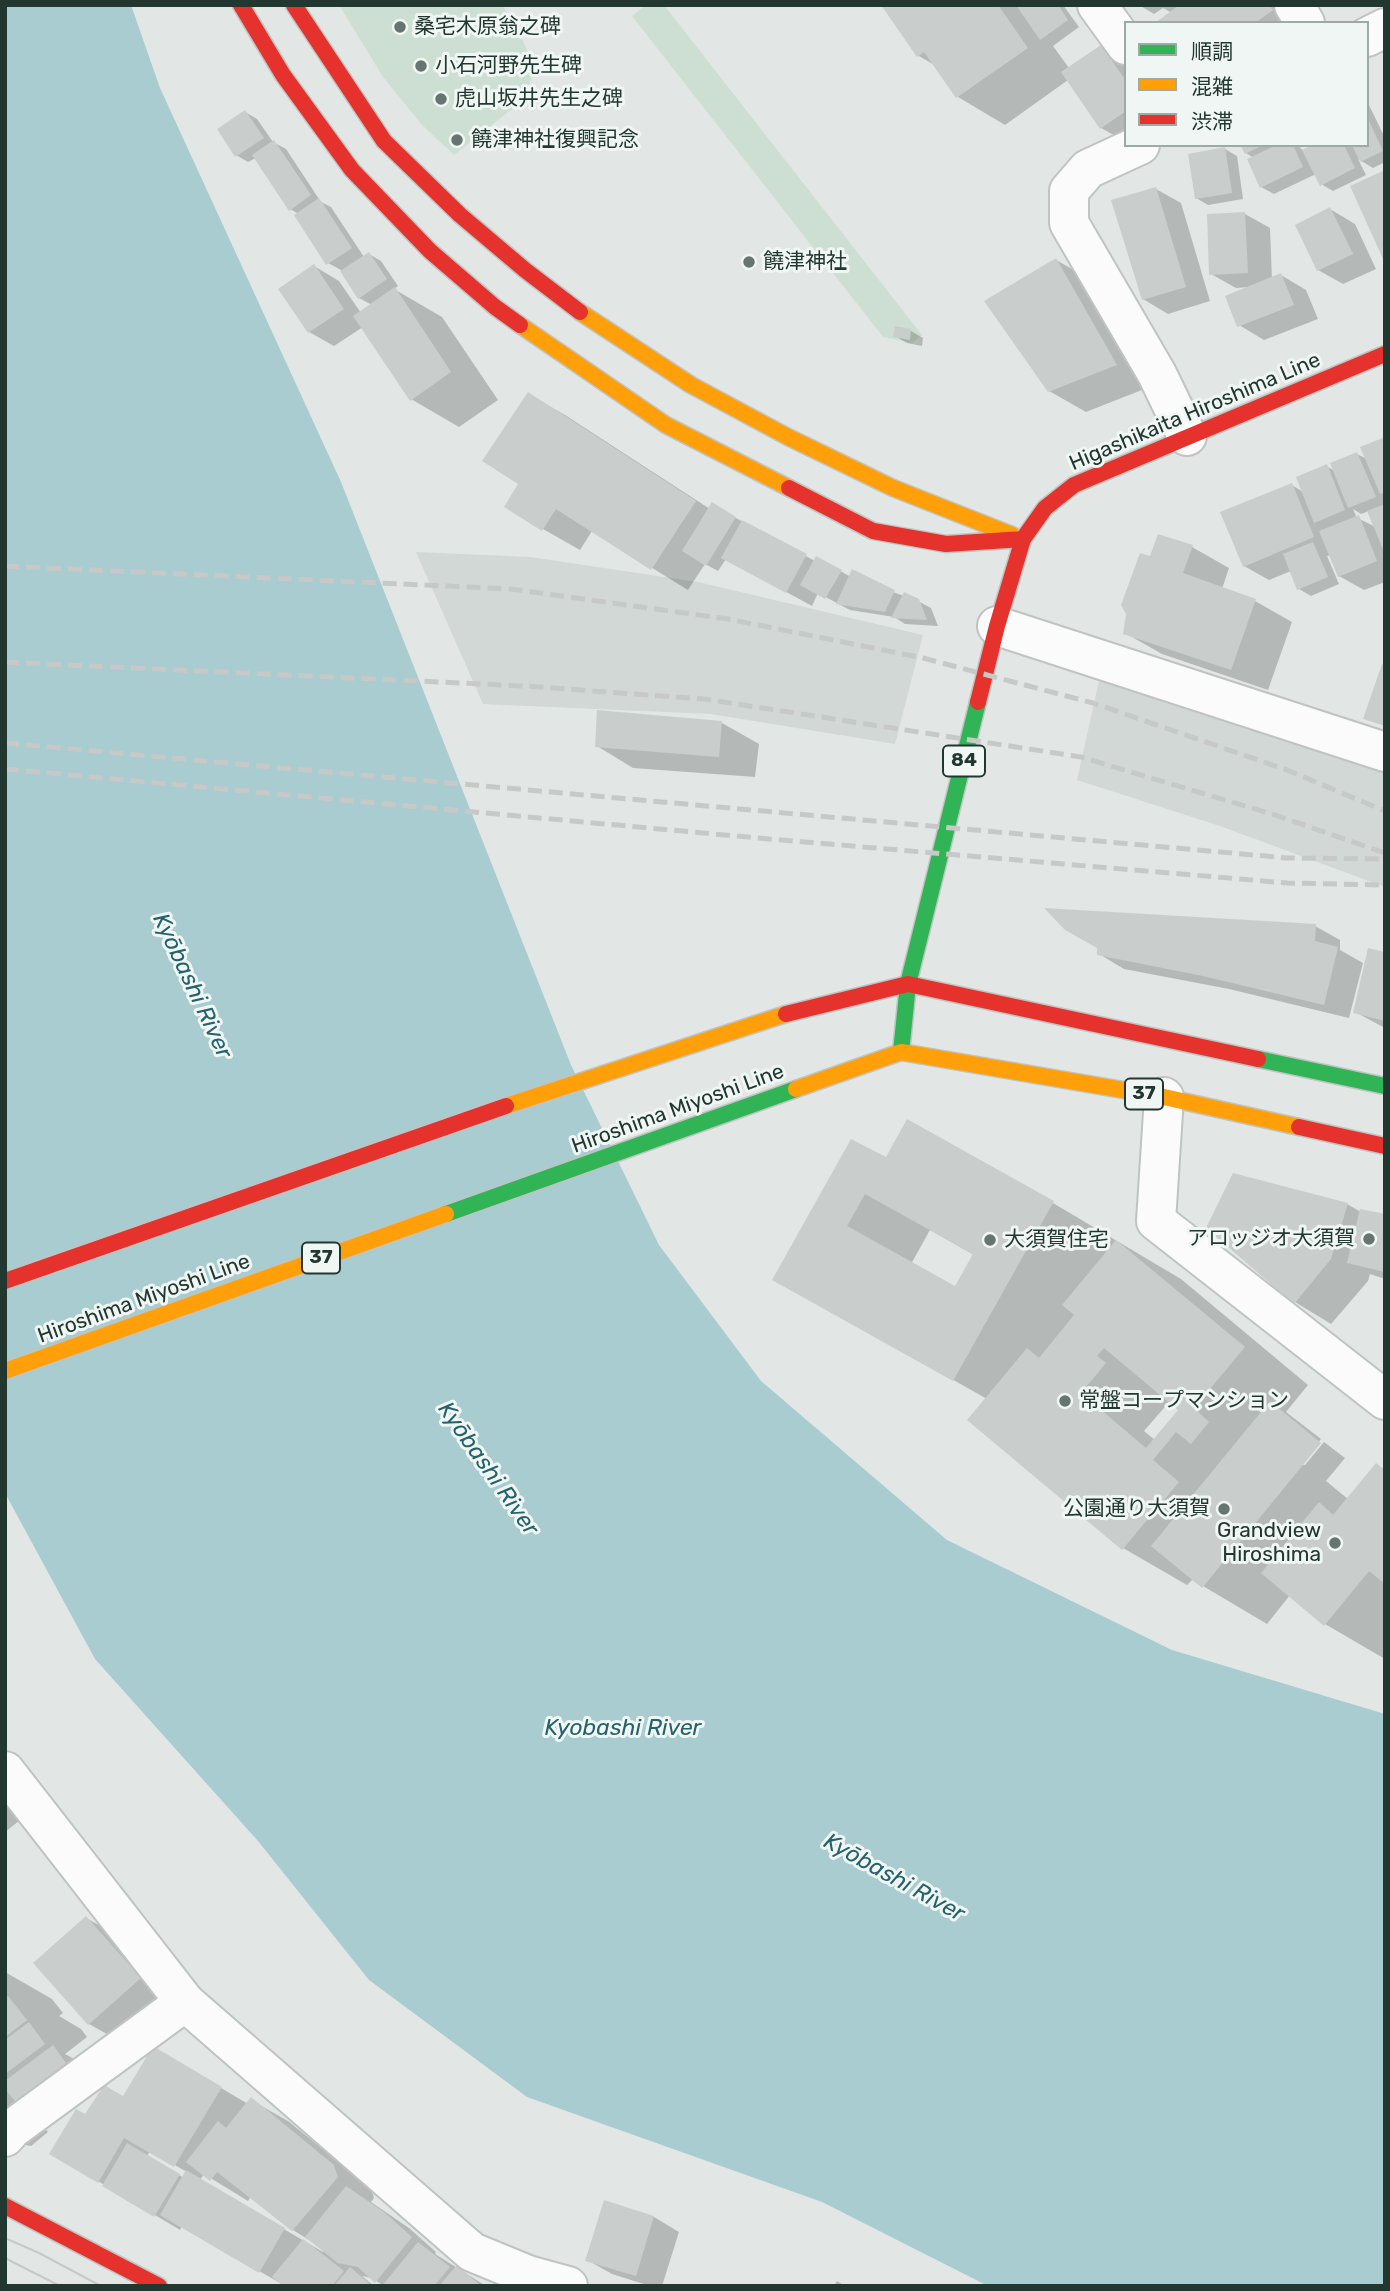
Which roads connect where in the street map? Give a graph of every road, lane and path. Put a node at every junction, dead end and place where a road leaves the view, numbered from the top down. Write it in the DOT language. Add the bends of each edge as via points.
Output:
graph roads {
  1 [pos="241,5"];
  2 [pos="294,5"];
  3 [pos="1097,5"];
  4 [pos="1294,5"];
  5 [pos="1304,21"];
  6 [pos="1385,28"];
  7 [pos="1369,36"];
  8 [pos="1124,42"];
  9 [pos="1136,147"];
  10 [pos="1382,364"];
  11 [pos="1187,436"];
  12 [pos="1023,539"];
  13 [pos="998,626"];
  14 [pos="1385,752"];
  15 [pos="908,984"];
  16 [pos="901,1052"];
  17 [pos="1385,1086"];
  18 [pos="1164,1097"];
  19 [pos="1385,1146"];
  20 [pos="5,1282"];
  21 [pos="5,1371"];
  22 [pos="1385,1400"];
  23 [pos="5,1771"];
  24 [pos="185,2001"];
  25 [pos="5,2137"];
  26 [pos="5,2206"];
  27 [pos="159,2286"];
  28 [pos="568,2286"];
  1 -- 12 [label="main road" via="283,75 352,170 430,251 495,307 596,378 666,425 873,531 946,544"];
  2 -- 12 [label="main road" via="384,141 460,215 593,322 691,386 788,438 893,488"];
  3 -- 8 [label="street"];
  4 -- 5 [label="street"];
  6 -- 7 [label="street"];
  9 -- 11 [label="street" via="1088,169 1069,191 1069,223 1157,374"];
  10 -- 11 [label="main road, Higashikaita Hiroshima Line / 84"];
  11 -- 12 [label="main road, Higashikaita Hiroshima Line / 84" via="1074,485 1045,508"];
  12 -- 13 [label="main road, Higashikaita Hiroshima Line / 84"];
  13 -- 14 [label="street"];
  13 -- 15 [label="main road, Higashikaita Hiroshima Line / 84"];
  15 -- 16 [label="main road, Higashikaita Hiroshima Line / 84"];
  15 -- 17 [label="main road"];
  15 -- 20 [label="main road" via="789,1013 593,1076"];
  16 -- 18 [label="main road, Hiroshima Miyoshi Line / 37"];
  16 -- 21 [label="main road, Hiroshima Miyoshi Line / 37"];
  18 -- 19 [label="main road, Hiroshima Miyoshi Line / 37"];
  18 -- 22 [label="street" via="1156,1221"];
  23 -- 24 [label="street"];
  24 -- 25 [label="street"];
  24 -- 28 [label="street" via="472,2252"];
  26 -- 27 [label="main road"];
}
